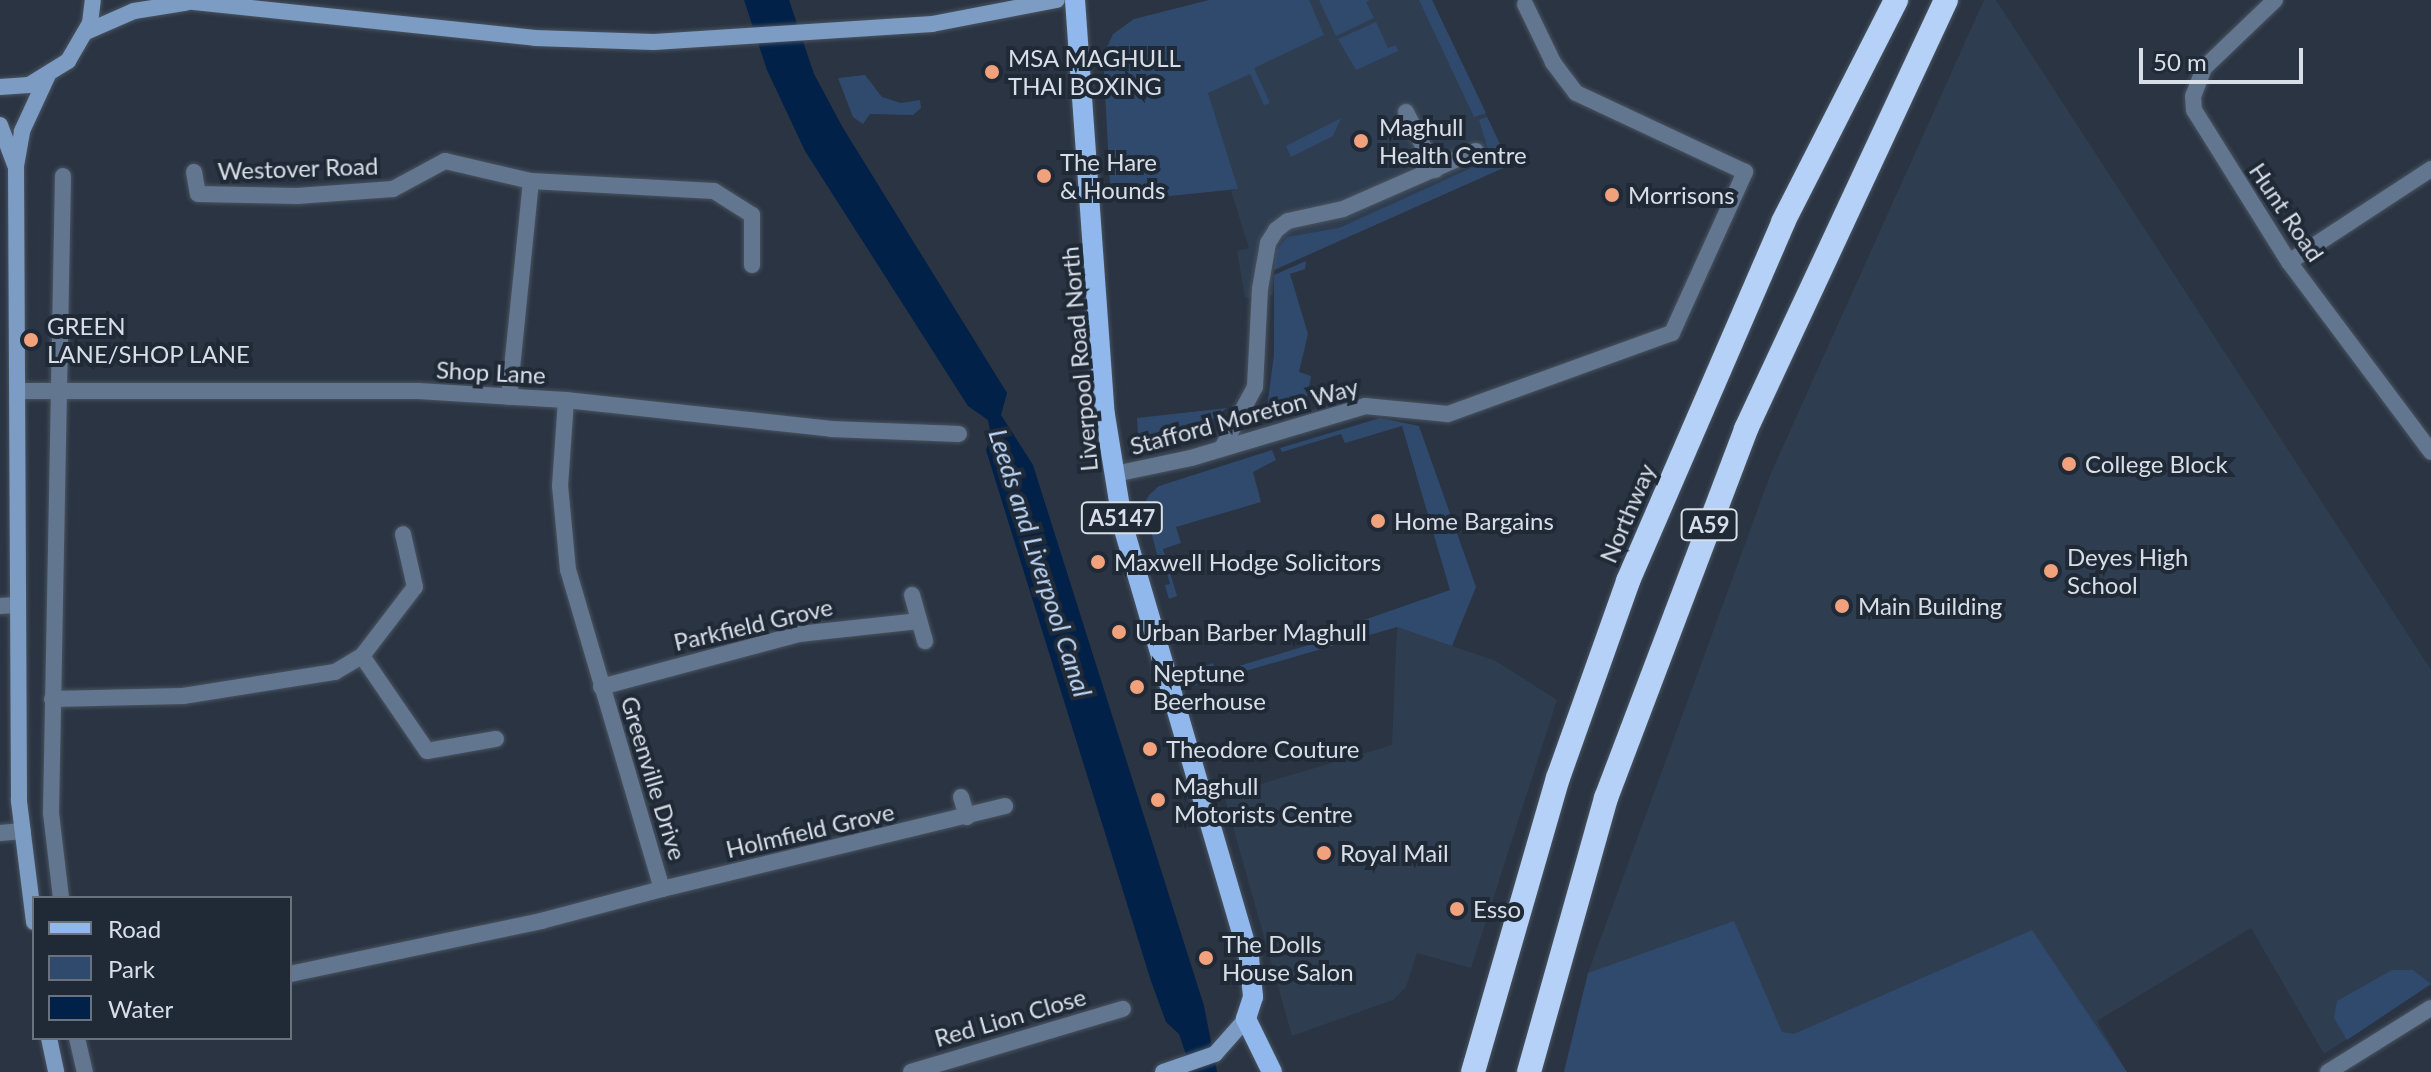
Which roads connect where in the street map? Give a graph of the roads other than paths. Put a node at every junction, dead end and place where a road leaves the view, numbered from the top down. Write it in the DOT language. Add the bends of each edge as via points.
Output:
graph roads {
  1 [pos="93,0"];
  2 [pos="1057,0"];
  3 [pos="1075,0"];
  4 [pos="1896,0"];
  5 [pos="1946,0"];
  6 [pos="2275,0"];
  7 [pos="181,1"];
  8 [pos="1525,4"];
  9 [pos="86,32"];
  10 [pos="47,77"];
  11 [pos="0,87"];
  12 [pos="1406,112"];
  13 [pos="0,125"];
  14 [pos="1476,151"];
  15 [pos="16,166"];
  16 [pos="2431,169"];
  17 [pos="1435,170"];
  18 [pos="194,172"];
  19 [pos="63,176"];
  20 [pos="531,181"];
  21 [pos="2289,262"];
  22 [pos="752,265"];
  23 [pos="18,391"];
  24 [pos="57,392"];
  25 [pos="509,397"];
  26 [pos="566,400"];
  27 [pos="959,434"];
  28 [pos="1222,448"];
  29 [pos="2431,452"];
  30 [pos="1115,474"];
  31 [pos="403,534"];
  32 [pos="912,595"];
  33 [pos="18,605"];
  34 [pos="0,606"];
  35 [pos="919,621"];
  36 [pos="925,641"];
  37 [pos="362,656"];
  38 [pos="601,687"];
  39 [pos="52,699"];
  40 [pos="496,739"];
  41 [pos="961,797"];
  42 [pos="1005,806"];
  43 [pos="967,817"];
  44 [pos="23,831"];
  45 [pos="0,833"];
  46 [pos="662,889"];
  47 [pos="61,896"];
  48 [pos="32,905"];
  49 [pos="292,974"];
  50 [pos="2431,1008"];
  51 [pos="1123,1009"];
  52 [pos="1246,1019"];
  53 [pos="49,1040"];
  54 [pos="77,1040"];
  55 [pos="1166,1071"];
  56 [pos="56,1072"];
  57 [pos="85,1072"];
  58 [pos="911,1072"];
  59 [pos="1272,1072"];
  60 [pos="1473,1072"];
  61 [pos="1529,1072"];
  62 [pos="2328,1072"];
  1 -- 9 [label="main road"];
  2 -- 7 [label="main road" via="960,20 712,42 535,38"];
  3 -- 30 [label="main road, Liverpool Road North / A5147" via="1105,415"];
  4 -- 60 [label="highway, Northway / A59" via="1783,222 1628,581 1558,778"];
  5 -- 61 [label="highway, A59" via="1740,444 1606,798"];
  6 -- 21 [label="street, Hunt Road" via="2204,68 2193,96 2200,124"];
  7 -- 9 [label="main road" via="134,11"];
  8 -- 28 [label="street, Stafford Moreton Way" via="1553,62 1576,93 1745,172 1672,333 1448,414 1365,406"];
  9 -- 10 [label="main road" via="68,61"];
  10 -- 11 [label="main road"];
  10 -- 15 [label="main road" via="22,131"];
  12 -- 17 [label="street"];
  13 -- 15 [label="main road"];
  14 -- 17 [label="street"];
  15 -- 23 [label="main road"];
  16 -- 21 [label="street"];
  17 -- 28 [label="street" via="1343,209 1288,221 1276,230 1268,243 1260,289 1255,387"];
  18 -- 20 [label="street, Westover Road" via="198,194 212,195 393,189 445,161"];
  19 -- 24 [label="street"];
  20 -- 22 [label="street" via="714,191 752,215"];
  20 -- 25 [label="street"];
  21 -- 29 [label="street, Hunt Road"];
  23 -- 24 [label="street, Shop Lane"];
  23 -- 33 [label="main road"];
  24 -- 25 [label="street, Shop Lane" via="418,391"];
  24 -- 39 [label="street"];
  25 -- 26 [label="street, Shop Lane"];
  26 -- 27 [label="street, Shop Lane" via="831,429"];
  26 -- 38 [label="street, Greenville Drive" via="560,486 568,570"];
  28 -- 30 [label="street, Stafford Moreton Way"];
  30 -- 52 [label="main road, Liverpool Road North / A5147" via="1125,534 1249,958 1253,997"];
  31 -- 37 [label="street" via="415,587"];
  32 -- 35 [label="street"];
  33 -- 34 [label="street"];
  33 -- 44 [label="main road"];
  35 -- 36 [label="street"];
  35 -- 38 [label="street, Parkfield Grove" via="799,634"];
  37 -- 39 [label="street" via="335,672 249,689"];
  37 -- 40 [label="street" via="427,751"];
  38 -- 46 [label="street, Greenville Drive"];
  39 -- 47 [label="street" via="51,813"];
  41 -- 43 [label="street"];
  42 -- 43 [label="street, Holmfield Grove"];
  43 -- 46 [label="street, Holmfield Grove"];
  44 -- 45 [label="street"];
  44 -- 48 [label="main road"];
  46 -- 49 [label="street, Greenville Drive" via="541,921"];
  50 -- 62 [label="street"];
  51 -- 58 [label="street, Red Lion Close"];
  52 -- 55 [label="main road" via="1215,1054"];
  52 -- 59 [label="main road"];
  53 -- 56 [label="main road"];
  54 -- 57 [label="street"];
}
